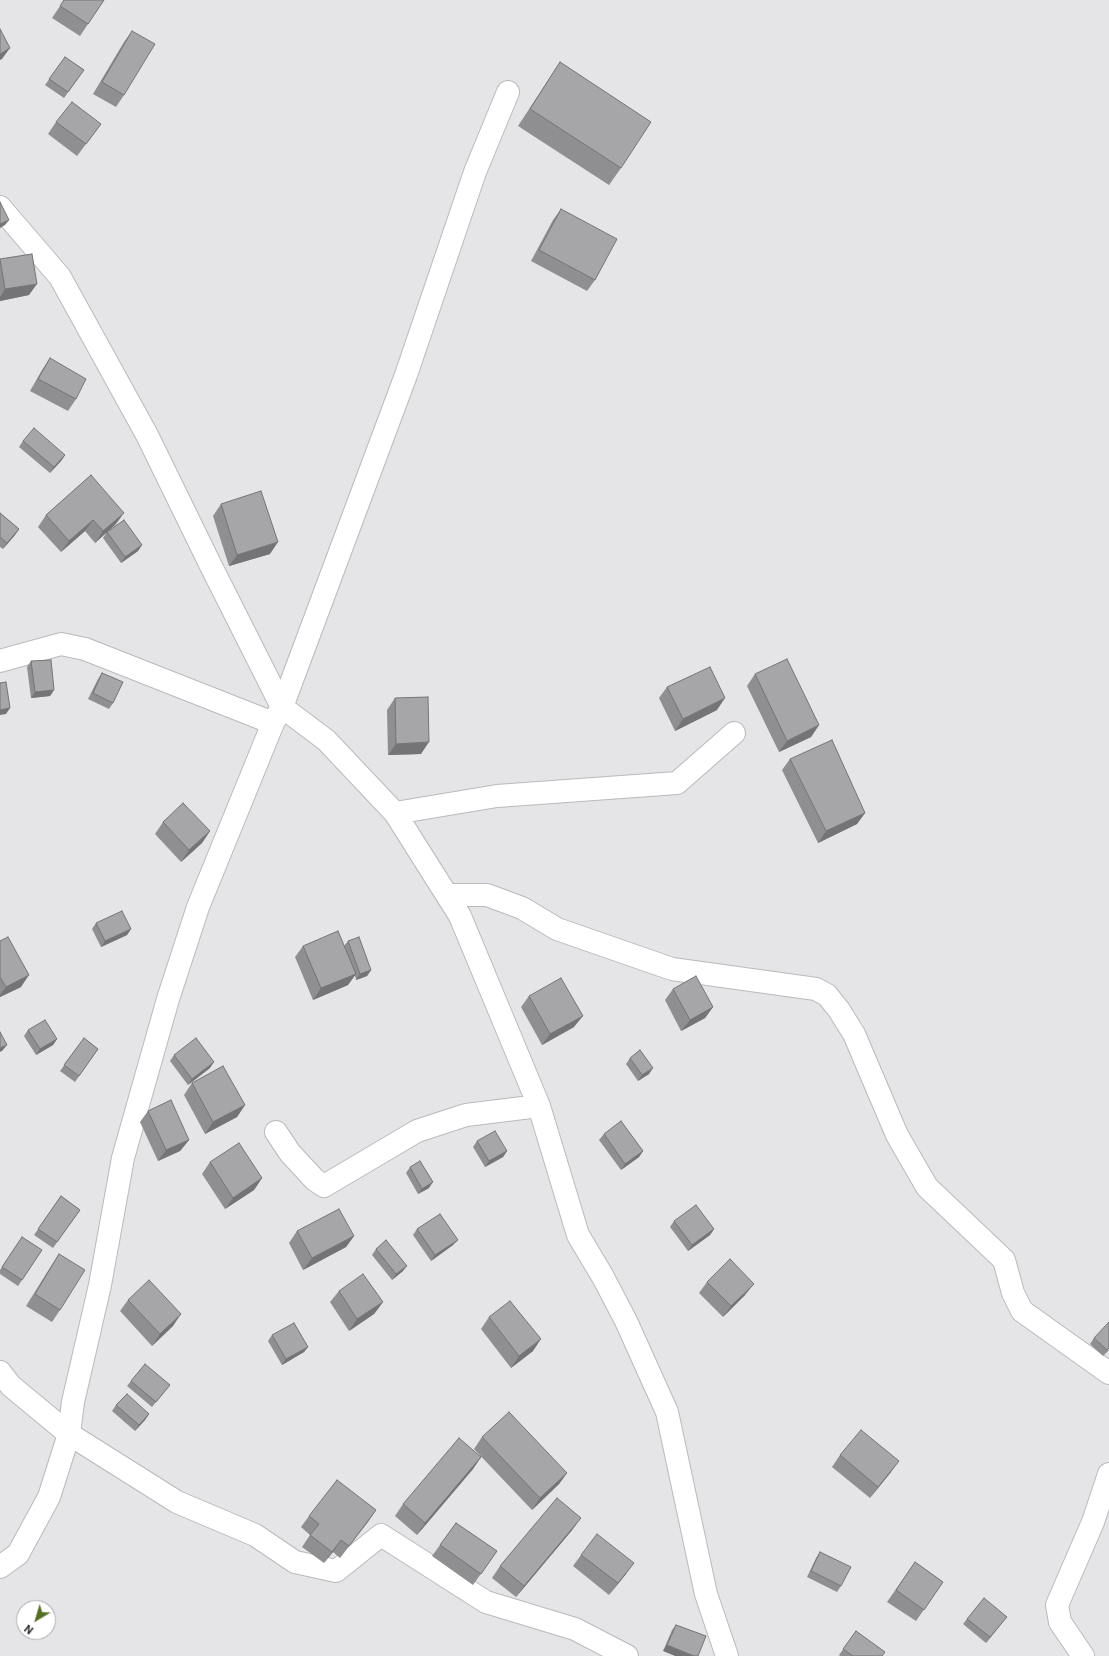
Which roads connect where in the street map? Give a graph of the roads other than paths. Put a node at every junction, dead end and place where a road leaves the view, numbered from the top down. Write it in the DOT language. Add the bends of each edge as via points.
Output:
graph roads {
  1 [pos="508,92"];
  2 [pos="0,207"];
  3 [pos="0,661"];
  4 [pos="277,715"];
  5 [pos="734,732"];
  6 [pos="395,813"];
  7 [pos="449,895"];
  8 [pos="539,1106"];
  9 [pos="276,1132"];
  10 [pos="0,1372"];
  11 [pos="1109,1373"];
  12 [pos="69,1434"];
  13 [pos="1109,1474"];
  14 [pos="0,1567"];
  15 [pos="627,1656"];
  16 [pos="727,1656"];
  17 [pos="1083,1656"];
  1 -- 4 [label="street" via="475,172 406,375"];
  2 -- 4 [label="street" via="60,277 147,434 211,566"];
  3 -- 4 [label="street" via="62,644 85,649"];
  4 -- 6 [label="street" via="326,740"];
  4 -- 12 [label="street" via="198,907 168,999 123,1158 100,1285 73,1402"];
  5 -- 6 [label="street" via="677,783 498,796"];
  6 -- 7 [label="street"];
  7 -- 8 [label="street" via="472,942"];
  7 -- 11 [label="street" via="486,895 522,908 557,929 672,969 816,989 827,995 840,1010 854,1034 897,1135 927,1187 1004,1260 1013,1293 1022,1311"];
  8 -- 9 [label="street" via="466,1115 417,1131 324,1186 290,1153"];
  8 -- 16 [label="street" via="578,1235 626,1321 667,1412 706,1594"];
  10 -- 12 [label="street" via="11,1386"];
  12 -- 14 [label="street" via="49,1497 18,1554"];
  12 -- 15 [label="street" via="177,1502 255,1535 295,1562 336,1571 381,1535 486,1602 575,1629"];
  13 -- 17 [label="street" via="1093,1522 1057,1605 1060,1622"];
}
